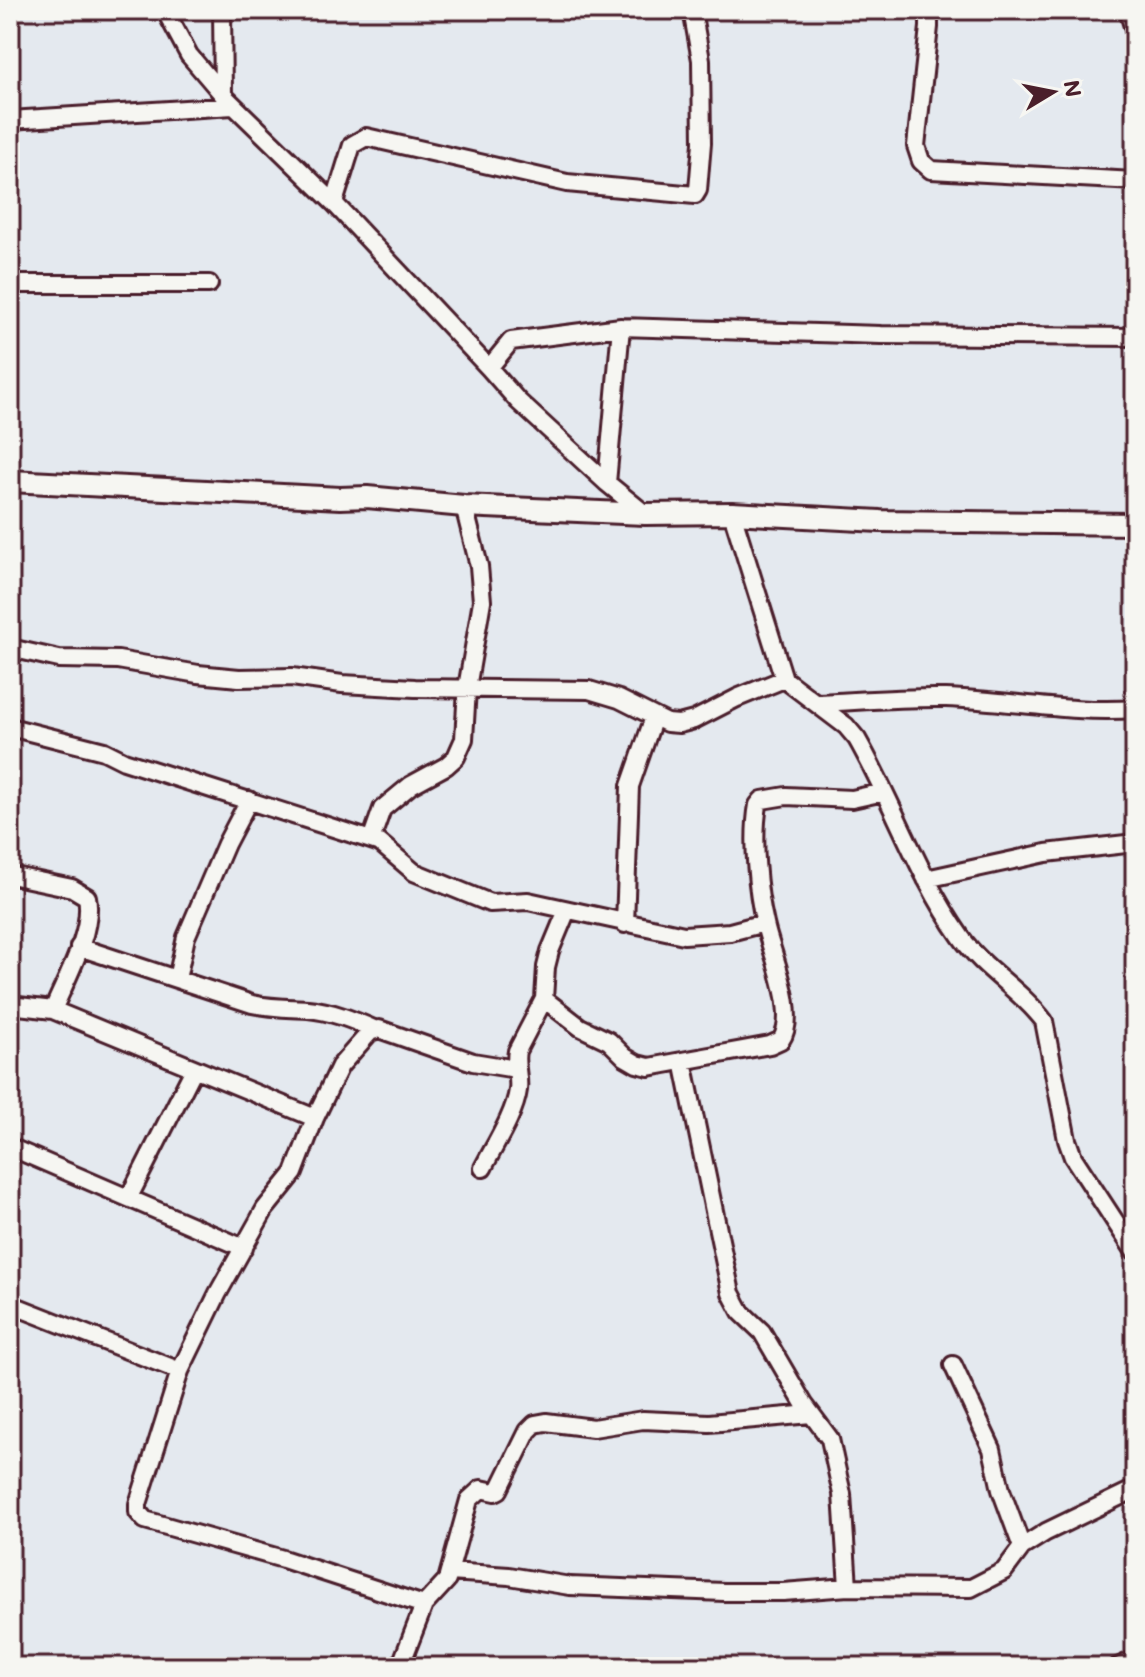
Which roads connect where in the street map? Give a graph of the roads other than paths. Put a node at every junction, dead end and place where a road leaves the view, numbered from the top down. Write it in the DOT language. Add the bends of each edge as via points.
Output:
graph roads {
  1 [pos="165,10"];
  2 [pos="222,10"];
  3 [pos="692,10"];
  4 [pos="929,10"];
  5 [pos="1128,10"];
  6 [pos="1135,33"];
  7 [pos="228,100"];
  8 [pos="10,120"];
  9 [pos="1135,181"];
  10 [pos="334,203"];
  11 [pos="10,284"];
  12 [pos="209,284"];
  13 [pos="621,327"];
  14 [pos="1135,337"];
  15 [pos="489,368"];
  16 [pos="10,481"];
  17 [pos="607,483"];
  18 [pos="464,506"];
  19 [pos="732,513"];
  20 [pos="645,514"];
  21 [pos="1135,524"];
  22 [pos="10,648"];
  23 [pos="784,679"];
  24 [pos="467,688"];
  25 [pos="817,703"];
  26 [pos="1135,709"];
  27 [pos="654,717"];
  28 [pos="10,727"];
  29 [pos="884,792"];
  30 [pos="249,800"];
  31 [pos="371,840"];
  32 [pos="1135,843"];
  33 [pos="10,875"];
  34 [pos="926,879"];
  35 [pos="567,910"];
  36 [pos="764,923"];
  37 [pos="625,924"];
  38 [pos="79,947"];
  39 [pos="177,979"];
  40 [pos="544,999"];
  41 [pos="10,1005"];
  42 [pos="53,1010"];
  43 [pos="374,1029"];
  44 [pos="683,1061"];
  45 [pos="194,1069"];
  46 [pos="516,1069"];
  47 [pos="315,1118"];
  48 [pos="10,1147"];
  49 [pos="483,1168"];
  50 [pos="129,1197"];
  51 [pos="244,1248"];
  52 [pos="1135,1252"];
  53 [pos="10,1304"];
  54 [pos="953,1365"];
  55 [pos="180,1371"];
  56 [pos="811,1414"];
  57 [pos="1135,1489"];
  58 [pos="1022,1547"];
  59 [pos="450,1572"];
  60 [pos="848,1587"];
  61 [pos="424,1605"];
  62 [pos="1135,1659"];
  63 [pos="400,1667"];
  64 [pos="1118,1667"];
  1 -- 7 [label="street" via="189,55"];
  2 -- 7 [label="street"];
  3 -- 10 [label="street" via="702,101 695,195 567,183 366,137 352,145"];
  4 -- 9 [label="street" via="916,146 931,170"];
  5 -- 6 [label="street"];
  7 -- 8 [label="street"];
  7 -- 10 [label="street"];
  10 -- 15 [label="street"];
  11 -- 12 [label="street"];
  13 -- 14 [label="street"];
  13 -- 15 [label="street" via="511,341"];
  13 -- 17 [label="street"];
  15 -- 17 [label="street"];
  16 -- 18 [label="street"];
  17 -- 20 [label="street"];
  18 -- 20 [label="street"];
  18 -- 24 [label="street" via="482,601"];
  19 -- 20 [label="street"];
  19 -- 21 [label="street"];
  19 -- 23 [label="street"];
  22 -- 24 [label="street" via="59,659 118,660 239,678"];
  23 -- 25 [label="street"];
  23 -- 27 [label="street" via="694,720 679,724"];
  24 -- 27 [label="street" via="589,690"];
  24 -- 31 [label="street" via="462,748 382,809"];
  25 -- 26 [label="street" via="947,698 1089,711"];
  25 -- 29 [label="street" via="857,739"];
  27 -- 37 [label="street" via="630,786"];
  28 -- 30 [label="street" via="104,751"];
  29 -- 34 [label="street"];
  29 -- 36 [label="street" via="852,799 762,800 756,817"];
  30 -- 31 [label="street"];
  30 -- 39 [label="street" via="186,937"];
  31 -- 35 [label="street" via="414,872 490,903 528,901"];
  32 -- 34 [label="street" via="1046,853"];
  33 -- 38 [label="street" via="72,888 87,897 90,911"];
  34 -- 52 [label="street" via="969,948 1044,1021 1073,1157"];
  35 -- 37 [label="street"];
  35 -- 40 [label="street" via="550,951"];
  36 -- 37 [label="street" via="702,935"];
  36 -- 44 [label="street" via="785,997 785,1034 770,1045"];
  38 -- 39 [label="street"];
  38 -- 42 [label="street"];
  39 -- 43 [label="street" via="252,1004 310,1009"];
  40 -- 44 [label="street" via="637,1064"];
  40 -- 46 [label="street" via="517,1051"];
  41 -- 42 [label="street"];
  42 -- 45 [label="street"];
  43 -- 46 [label="street" via="473,1062"];
  43 -- 47 [label="street" via="340,1066"];
  44 -- 56 [label="street" via="731,1293 762,1332"];
  45 -- 47 [label="street"];
  45 -- 50 [label="street"];
  46 -- 49 [label="street" via="515,1101"];
  47 -- 51 [label="street" via="294,1173 265,1209"];
  48 -- 50 [label="street"];
  50 -- 51 [label="street"];
  51 -- 55 [label="street"];
  53 -- 55 [label="street"];
  54 -- 58 [label="street" via="992,1449"];
  55 -- 61 [label="street" via="138,1504 145,1520"];
  56 -- 59 [label="street" via="709,1423 643,1420 593,1428 535,1424 499,1490 481,1489 469,1500"];
  56 -- 60 [label="street" via="833,1449 842,1494"];
  57 -- 58 [label="street"];
  58 -- 60 [label="street" via="1004,1571 971,1588"];
  59 -- 60 [label="street" via="651,1590 783,1592"];
  59 -- 61 [label="street"];
  61 -- 63 [label="street"];
  62 -- 64 [label="street"];
}
